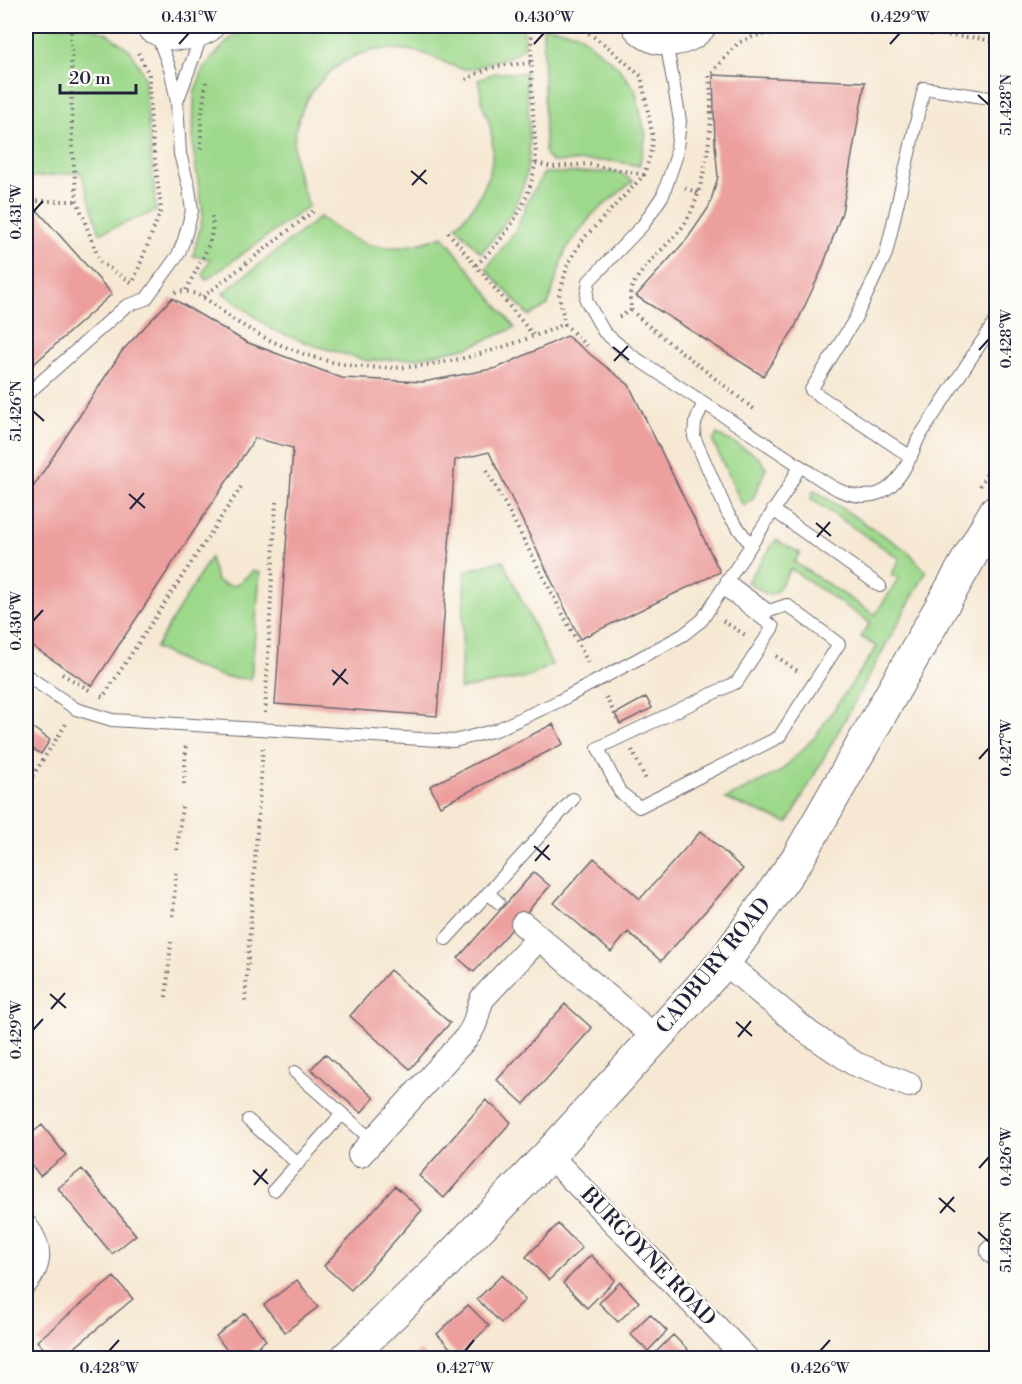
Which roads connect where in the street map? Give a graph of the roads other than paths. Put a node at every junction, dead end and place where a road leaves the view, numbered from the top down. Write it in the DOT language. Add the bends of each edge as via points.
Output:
graph roads {
  1 [pos="154,26"];
  2 [pos="206,26"];
  3 [pos="699,26"];
  4 [pos="652,32"];
  5 [pos="996,99"];
  6 [pos="177,102"];
  7 [pos="996,320"];
  8 [pos="26,396"];
  9 [pos="703,404"];
  10 [pos="911,457"];
  11 [pos="800,466"];
  12 [pos="773,510"];
  13 [pos="996,511"];
  14 [pos="750,544"];
  15 [pos="725,585"];
  16 [pos="880,586"];
  17 [pos="26,675"];
  18 [pos="573,799"];
  19 [pos="488,893"];
  20 [pos="498,902"];
  21 [pos="446,939"];
  22 [pos="724,962"];
  23 [pos="656,1038"];
  24 [pos="295,1072"];
  25 [pos="909,1085"];
  26 [pos="342,1114"];
  27 [pos="248,1120"];
  28 [pos="366,1148"];
  29 [pos="549,1155"];
  30 [pos="298,1164"];
  31 [pos="274,1190"];
  32 [pos="26,1227"];
  33 [pos="26,1282"];
  34 [pos="347,1359"];
  35 [pos="746,1359"];
  1 -- 2 [label="main road" via="180,34"];
  1 -- 6 [label="lane"];
  2 -- 6 [label="lane"];
  3 -- 4 [label="main road" via="686,36"];
  4 -- 9 [label="lane" via="680,121 676,157 663,195 643,225 589,281 586,300 604,332"];
  5 -- 10 [label="lane" via="924,88 886,254 855,319 811,390"];
  6 -- 8 [label="lane" via="180,154 192,211 178,255 146,298 126,306"];
  7 -- 10 [label="lane" via="918,439"];
  9 -- 11 [label="lane"];
  9 -- 14 [label="lane" via="694,437 728,514"];
  10 -- 11 [label="lane" via="893,486 879,495 863,497 840,491"];
  11 -- 12 [label="lane"];
  12 -- 14 [label="lane"];
  12 -- 16 [label="lane"];
  13 -- 22 [label="main road, CADBURY ROAD" via="798,858"];
  14 -- 15 [label="lane"];
  15 -- 15 [label="lane" via="769,610 787,605 839,644 779,737 639,807 620,792 598,748 736,682 773,627"];
  15 -- 17 [label="lane" via="702,620 683,635 496,730 454,741 112,720 76,709"];
  18 -- 19 [label="lane"];
  19 -- 20 [label="lane"];
  19 -- 21 [label="lane"];
  22 -- 23 [label="main road, CADBURY ROAD"];
  22 -- 25 [label="street" via="809,1034 855,1064"];
  23 -- 28 [label="street" via="531,931 482,999 475,1027"];
  23 -- 29 [label="main road, CADBURY ROAD"];
  24 -- 26 [label="lane"];
  26 -- 28 [label="lane"];
  26 -- 30 [label="lane"];
  27 -- 30 [label="lane"];
  29 -- 34 [label="main road, CADBURY ROAD"];
  29 -- 35 [label="street, BURGOYNE ROAD"];
  30 -- 31 [label="lane"];
  32 -- 33 [label="street" via="38,1257 35,1271"];
}
